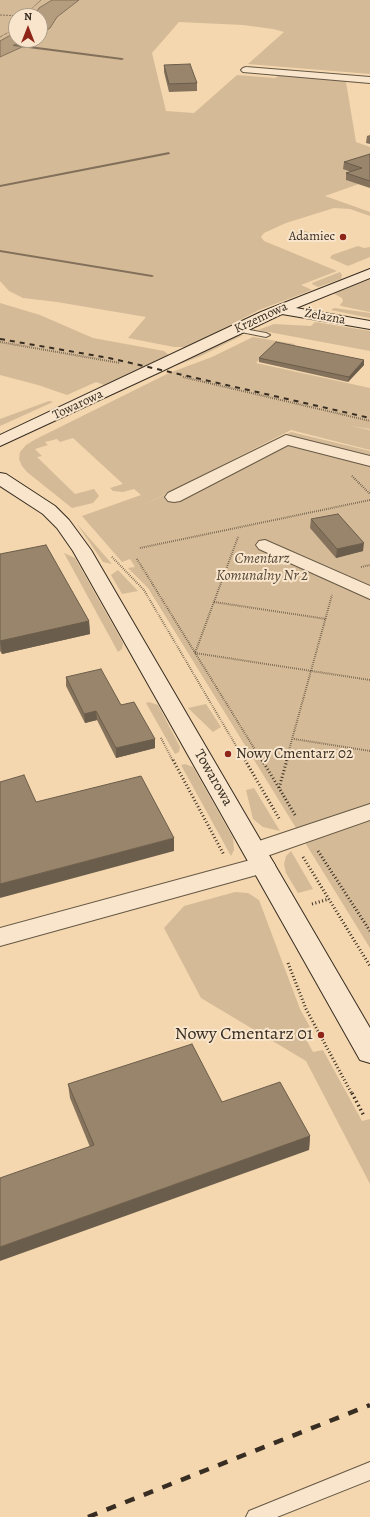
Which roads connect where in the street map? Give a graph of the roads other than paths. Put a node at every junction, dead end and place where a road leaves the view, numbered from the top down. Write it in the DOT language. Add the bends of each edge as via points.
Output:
graph roads {
  1 [pos="246,70"];
  2 [pos="370,80"];
  3 [pos="370,273"];
  4 [pos="280,309"];
  5 [pos="370,325"];
  6 [pos="236,329"];
  7 [pos="266,335"];
  8 [pos="153,370"];
  9 [pos="0,441"];
  10 [pos="370,461"];
  11 [pos="0,478"];
  12 [pos="174,497"];
  13 [pos="265,545"];
  14 [pos="370,593"];
  15 [pos="370,812"];
  16 [pos="259,858"];
  17 [pos="0,937"];
  18 [pos="370,1052"];
  19 [pos="370,1471"];
  20 [pos="255,1517"];
  1 -- 2 [label="street"];
  3 -- 4 [label="street, Krzemowa"];
  4 -- 5 [label="street, Żelazna"];
  4 -- 6 [label="street, Krzemowa"];
  6 -- 7 [label="lane"];
  6 -- 8 [label="street, Krzemowa"];
  8 -- 9 [label="street, Towarowa"];
  10 -- 12 [label="street" via="286,440"];
  11 -- 16 [label="street, Towarowa" via="49,510 73,537"];
  13 -- 14 [label="street"];
  15 -- 16 [label="street" via="299,836"];
  16 -- 17 [label="street" via="217,878"];
  16 -- 18 [label="street, Towarowa"];
  19 -- 20 [label="lane"];
}
